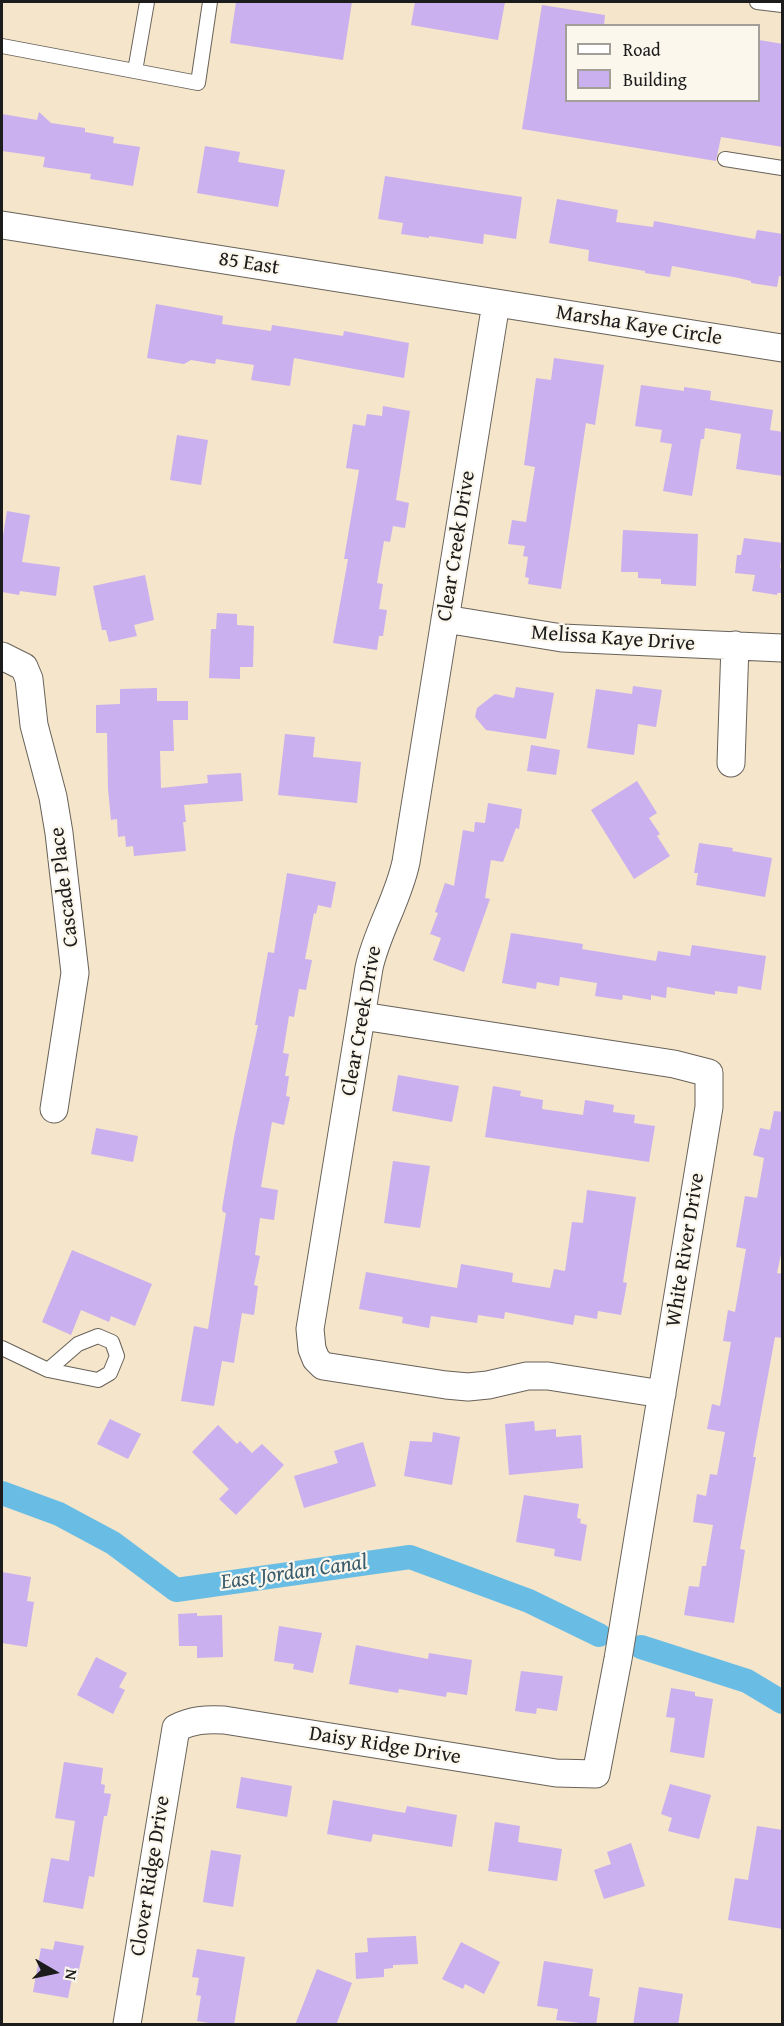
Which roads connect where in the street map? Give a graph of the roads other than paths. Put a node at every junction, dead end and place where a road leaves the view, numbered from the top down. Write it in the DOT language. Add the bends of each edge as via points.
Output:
graph roads {
  1 [pos="147,2"];
  2 [pos="210,2"];
  3 [pos="757,2"];
  4 [pos="783,5"];
  5 [pos="2,46"];
  6 [pos="135,71"];
  7 [pos="725,159"];
  8 [pos="783,168"];
  9 [pos="2,225"];
  10 [pos="496,303"];
  11 [pos="783,348"];
  12 [pos="445,619"];
  13 [pos="735,645"];
  14 [pos="783,648"];
  15 [pos="13,662"];
  16 [pos="731,763"];
  17 [pos="362,1016"];
  18 [pos="54,1109"];
  19 [pos="2,1348"];
  20 [pos="48,1370"];
  21 [pos="662,1394"];
  22 [pos="176,1728"];
  23 [pos="597,1773"];
  24 [pos="127,2025"];
  1 -- 6 [label="lane"];
  2 -- 6 [label="lane" via="198,83"];
  3 -- 4 [label="lane"];
  5 -- 6 [label="lane"];
  7 -- 8 [label="lane"];
  9 -- 10 [label="street, 85 East"];
  10 -- 11 [label="street, Marsha Kaye Circle"];
  10 -- 12 [label="street, Clear Creek Drive"];
  12 -- 13 [label="street, Melissa Kaye Drive" via="562,638"];
  12 -- 17 [label="street, Clear Creek Drive" via="404,871 373,949"];
  13 -- 14 [label="street, Melissa Kaye Drive"];
  13 -- 16 [label="street"];
  15 -- 18 [label="street, Cascade Place" via="29,680 34,725 53,797 75,974"];
  17 -- 21 [label="street, White River Drive" via="709,1073 709,1107"];
  17 -- 21 [label="street, Clear Creek Drive" via="310,1329 316,1359 323,1366 446,1385 478,1386 548,1376"];
  19 -- 20 [label="lane"];
  20 -- 20 [label="lane" via="78,1344 98,1336 112,1342 117,1356 110,1373 98,1380"];
  21 -- 23 [label="street, White River Drive"];
  22 -- 23 [label="street, Daisy Ridge Drive" via="190,1721 224,1720 556,1773"];
  22 -- 24 [label="street, Clover Ridge Drive"];
}
